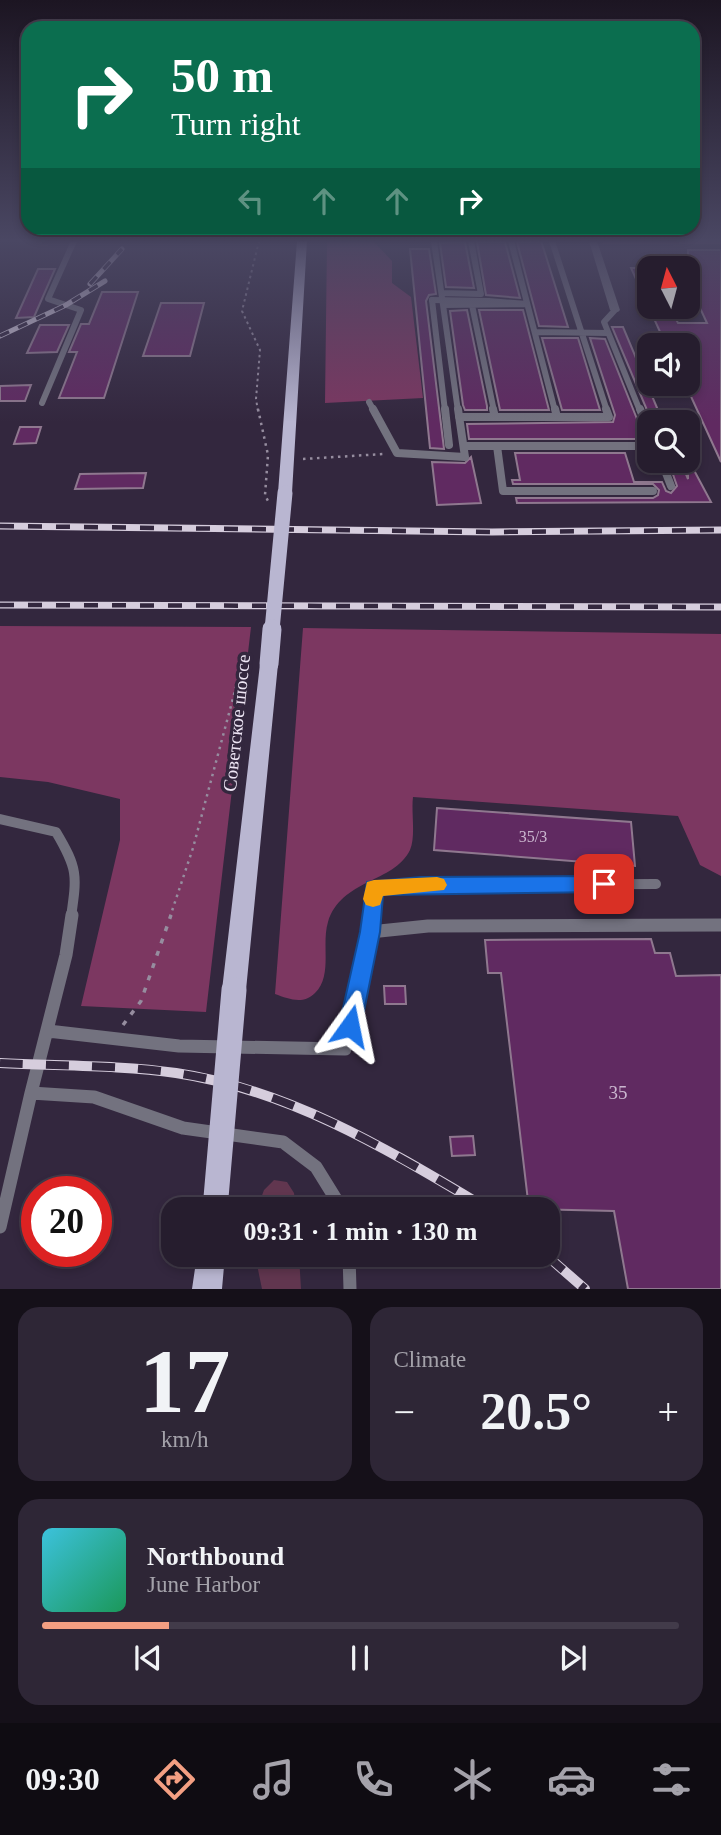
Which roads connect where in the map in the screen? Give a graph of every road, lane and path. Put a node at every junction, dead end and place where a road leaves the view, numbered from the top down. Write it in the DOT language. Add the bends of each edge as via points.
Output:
graph roads {
  1 [pos="54,301"];
  2 [pos="245,301"];
  3 [pos="298,301"];
  4 [pos="432,301"];
  5 [pos="490,301"];
  6 [pos="572,301"];
  7 [pos="612,301"];
  8 [pos="443,304"];
  9 [pos="527,304"];
  10 [pos="472,305"];
  11 [pos="615,310"];
  12 [pos="535,332"];
  13 [pos="582,332"];
  14 [pos="608,332"];
  15 [pos="369,402"];
  16 [pos="42,403"];
  17 [pos="640,410"];
  18 [pos="459,417"];
  19 [pos="495,417"];
  20 [pos="557,417"];
  21 [pos="449,445"];
  22 [pos="464,446"];
  23 [pos="637,446"];
  24 [pos="498,450"];
  25 [pos="397,453"];
  26 [pos="299,467"];
  27 [pos="666,473"];
  28 [pos="671,486"];
  29 [pos="653,491"];
  30 [pos="270,503"];
  31 [pos="259,664"];
  32 [pos="0,819"];
  33 [pos="656,884"];
  34 [pos="721,925"];
  35 [pos="370,932"];
  36 [pos="48,1031"];
  37 [pos="105,1037"];
  38 [pos="31,1093"];
  39 [pos="216,1197"];
  40 [pos="335,1197"];
  41 [pos="0,1227"];
  42 [pos="210,1267"];
  43 [pos="349,1267"];
  44 [pos="207,1289"];
  45 [pos="350,1289"];
  1 -- 16 [label="lane" via="81,310"];
  2 -- 30 [label="path" via="242,311 260,350 256,399 268,455 265,495"];
  3 -- 31 [label="main road, Советское шоссе, bridge" via="285,493"];
  4 -- 21 [label="lane, bridge"];
  5 -- 9 [label="lane, bridge"];
  6 -- 13 [label="lane"];
  7 -- 11 [label="street"];
  8 -- 10 [label="lane"];
  8 -- 18 [label="lane"];
  9 -- 10 [label="lane"];
  9 -- 12 [label="lane"];
  10 -- 19 [label="lane"];
  11 -- 14 [label="lane" via="604,322"];
  12 -- 13 [label="lane"];
  12 -- 20 [label="lane"];
  13 -- 14 [label="lane"];
  13 -- 20 [label="lane" via="609,416"];
  14 -- 17 [label="lane"];
  15 -- 25 [label="lane"];
  18 -- 19 [label="lane"];
  18 -- 22 [label="lane"];
  19 -- 20 [label="lane"];
  22 -- 24 [label="lane"];
  22 -- 25 [label="lane" via="465,457"];
  23 -- 24 [label="lane"];
  24 -- 29 [label="lane" via="503,491"];
  25 -- 26 [label="path" via="300,459"];
  27 -- 28 [label="lane"];
  31 -- 37 [label="path" via="236,687 193,848 141,1001 125,1024"];
  31 -- 39 [label="main road, Советское шоссе, bridge"];
  32 -- 36 [label="lane" via="57,832 73,860 76,885 66,955"];
  33 -- 35 [label="lane" via="374,888"];
  34 -- 35 [label="lane" via="428,926"];
  35 -- 37 [label="lane" via="345,1049 179,1046"];
  36 -- 37 [label="lane"];
  36 -- 38 [label="lane"];
  38 -- 40 [label="lane" via="94,1097 183,1128 283,1142 316,1167"];
  38 -- 41 [label="lane"];
  42 -- 44 [label="main road"];
  43 -- 45 [label="lane"];
}
